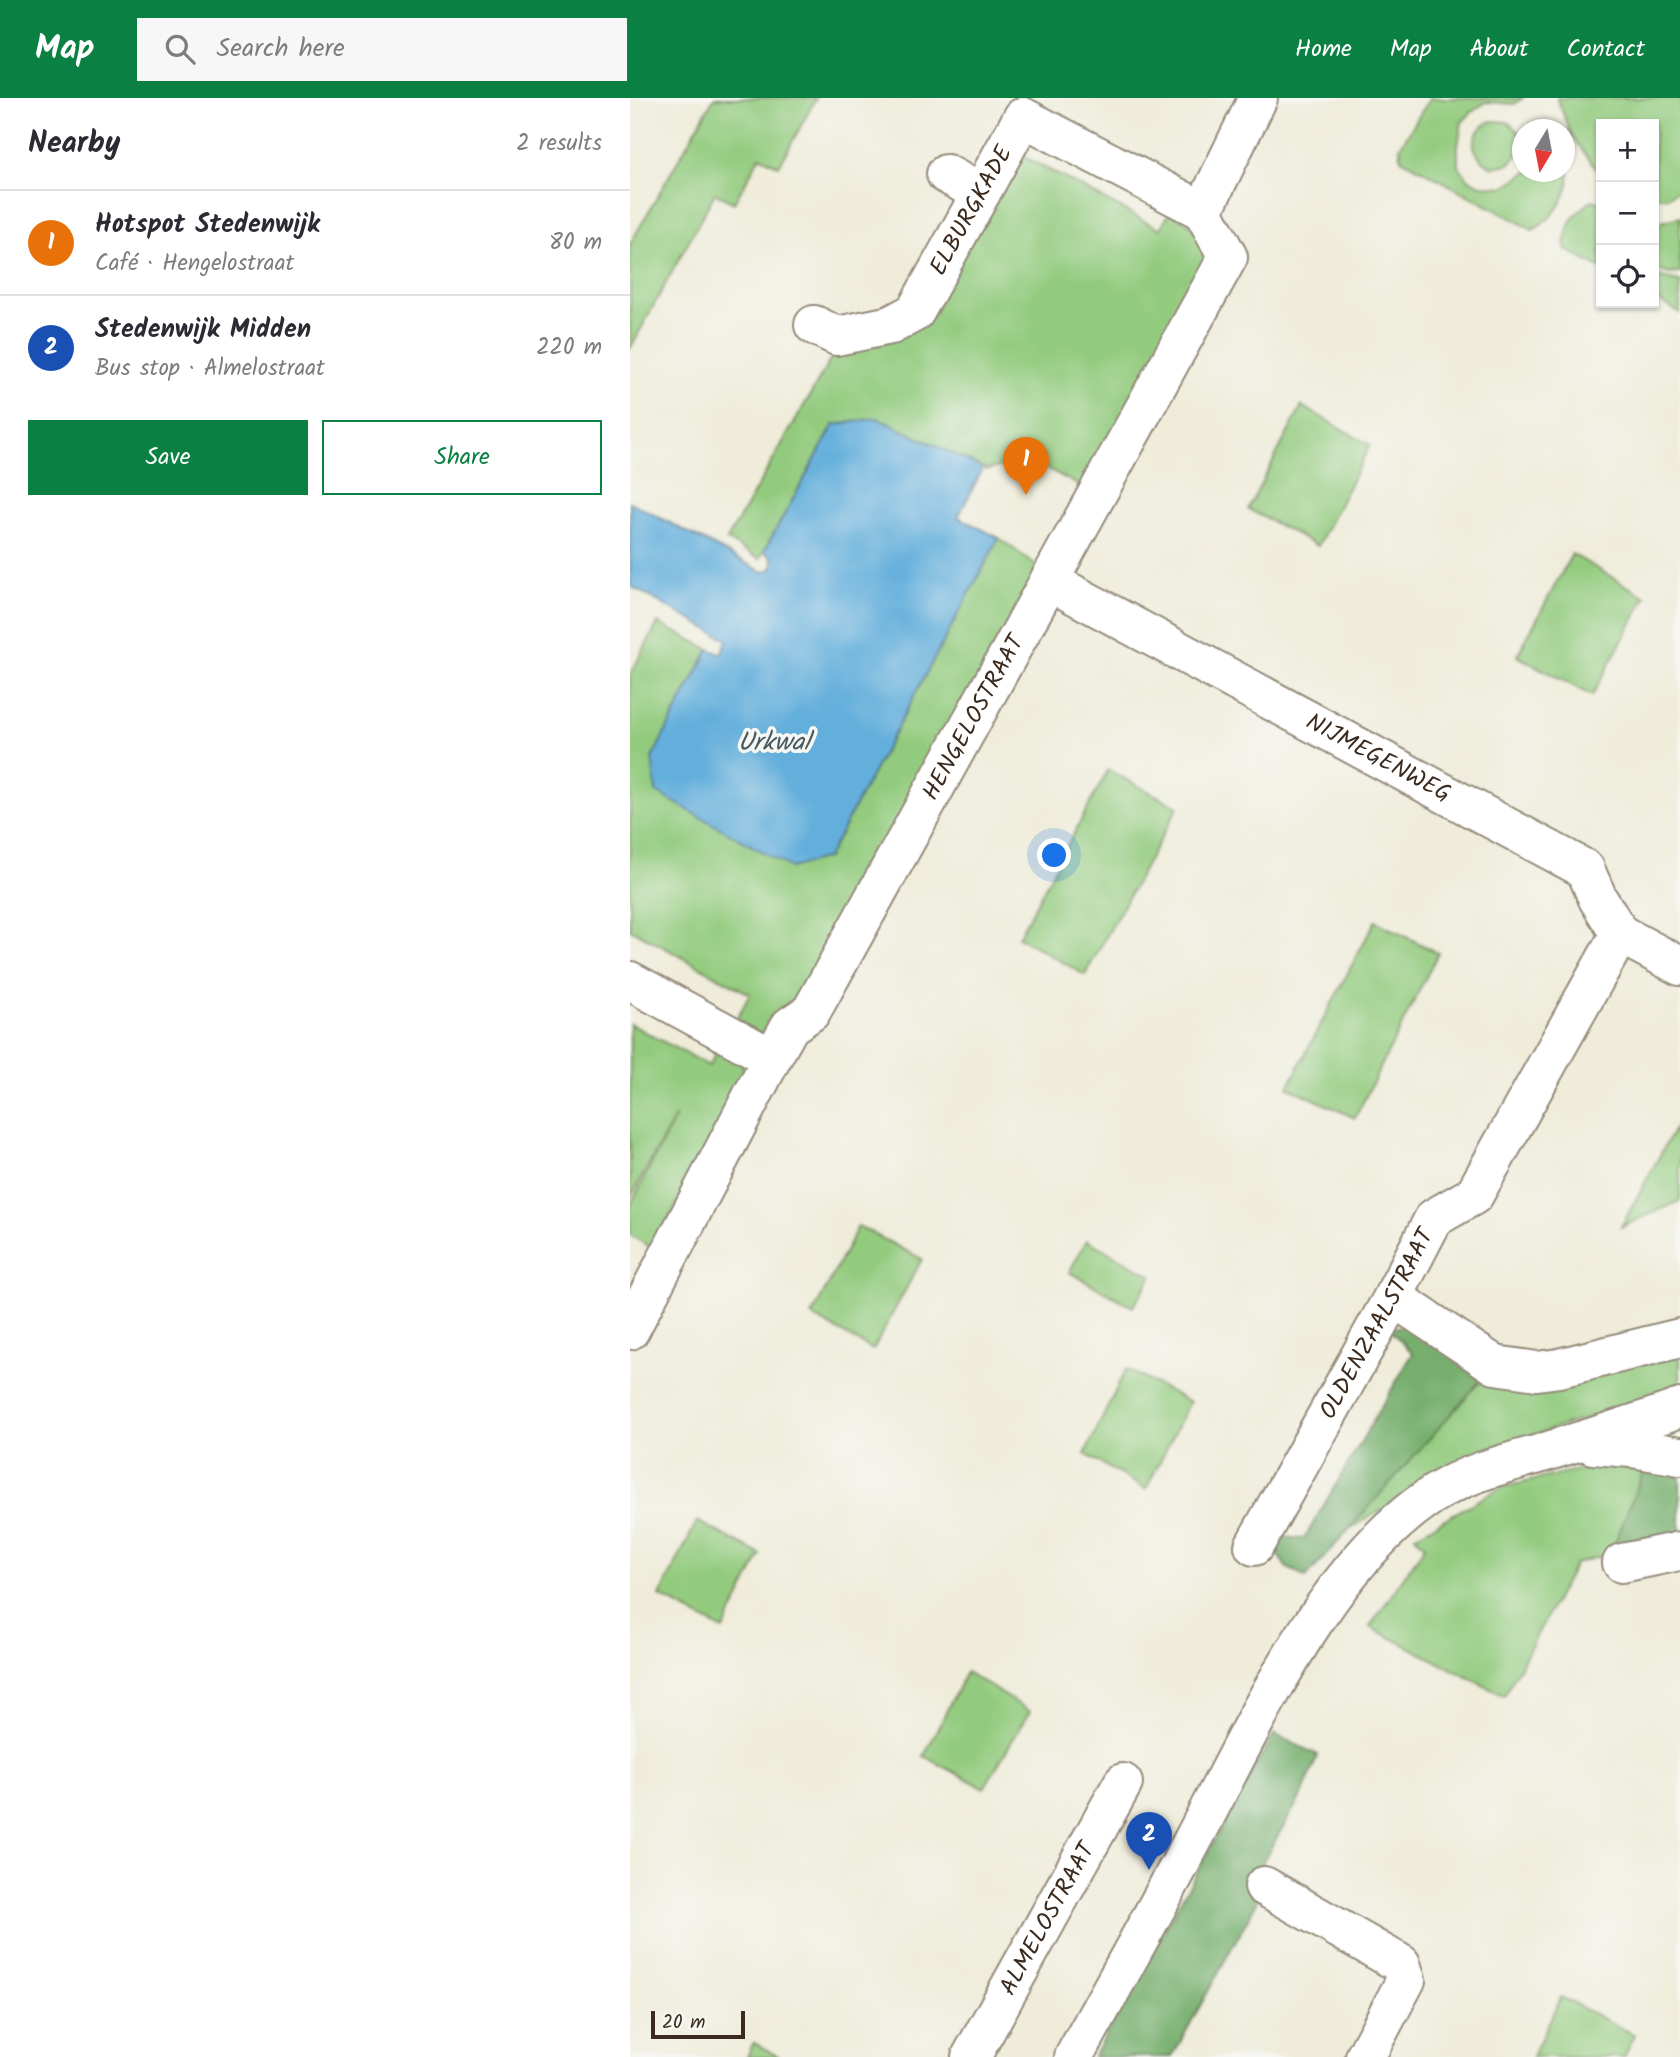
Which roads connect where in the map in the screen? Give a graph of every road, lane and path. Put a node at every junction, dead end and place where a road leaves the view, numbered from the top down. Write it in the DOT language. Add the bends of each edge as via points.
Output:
graph roads {
  1 [pos="1258,98"];
  2 [pos="946,174"];
  3 [pos="981,193"];
  4 [pos="1203,211"];
  5 [pos="826,330"];
  6 [pos="1049,581"];
  7 [pos="1620,934"];
  8 [pos="1680,966"];
  9 [pos="630,981"];
  10 [pos="772,1058"];
  11 [pos="1394,1297"];
  12 [pos="630,1330"];
  13 [pos="1680,1338"];
  14 [pos="1680,1408"];
  15 [pos="1574,1443"];
  16 [pos="1680,1456"];
  17 [pos="1254,1546"];
  18 [pos="1680,1551"];
  19 [pos="1622,1563"];
  20 [pos="1123,1783"];
  21 [pos="1264,1886"];
  22 [pos="971,2057"];
  23 [pos="1074,2057"];
  24 [pos="1365,2057"];
  1 -- 4 [label="street"];
  2 -- 3 [label="street"];
  3 -- 4 [label="street, ELBURGKADE" via="1023,117"];
  3 -- 5 [label="street, ELBURGKADE" via="915,312 891,325"];
  4 -- 6 [label="street, HENGELOSTRAAT" via="1228,257"];
  6 -- 7 [label="street, NIJMEGENWEG" via="1585,869"];
  6 -- 10 [label="street, HENGELOSTRAAT" via="811,1012 790,1026"];
  7 -- 8 [label="street, NIJMEGENWEG"];
  7 -- 11 [label="street, OLDENZAALSTRAAT" via="1474,1195 1434,1218"];
  9 -- 10 [label="street"];
  10 -- 12 [label="street, HENGELOSTRAAT"];
  11 -- 13 [label="street" via="1495,1365 1537,1371 1559,1368"];
  11 -- 17 [label="street, OLDENZAALSTRAAT"];
  14 -- 15 [label="street"];
  15 -- 16 [label="street"];
  15 -- 23 [label="street" via="1444,1488 1371,1547 1346,1577 1261,1712"];
  18 -- 19 [label="street"];
  20 -- 22 [label="street, ALMELOSTRAAT"];
  21 -- 24 [label="street" via="1401,1964 1406,1980"];
}
